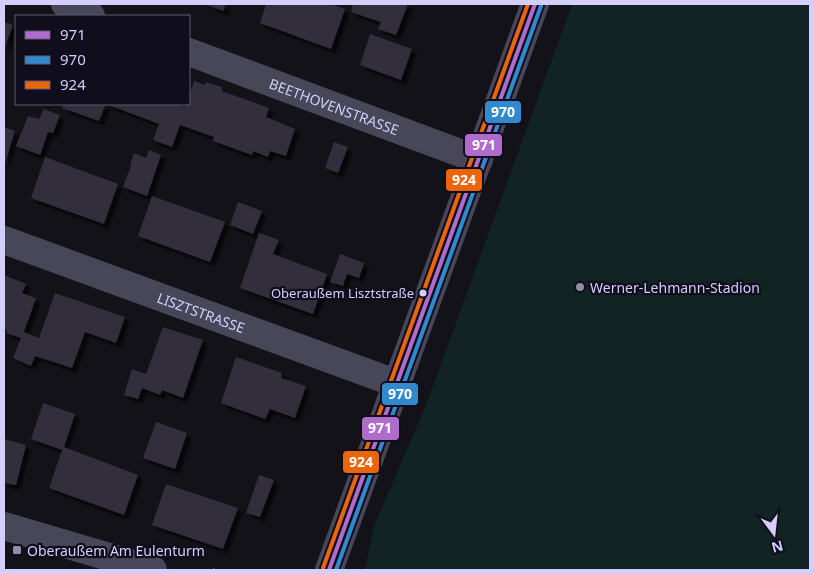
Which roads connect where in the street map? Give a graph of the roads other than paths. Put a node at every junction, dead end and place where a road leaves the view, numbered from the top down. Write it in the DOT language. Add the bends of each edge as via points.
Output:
graph roads {
  1 [pos="65,4"];
  2 [pos="535,4"];
  3 [pos="89,15"];
  4 [pos="190,52"];
  5 [pos="479,160"];
  6 [pos="4,240"];
  7 [pos="398,384"];
  8 [pos="4,526"];
  9 [pos="153,570"];
  10 [pos="329,570"];
  1 -- 3 [label="street"];
  2 -- 5 [label="street"];
  4 -- 5 [label="street, BEETHOVENSTRASSE"];
  5 -- 7 [label="street"];
  6 -- 7 [label="street, LISZTSTRASSE"];
  7 -- 10 [label="street"];
  8 -- 9 [label="street"];
}
